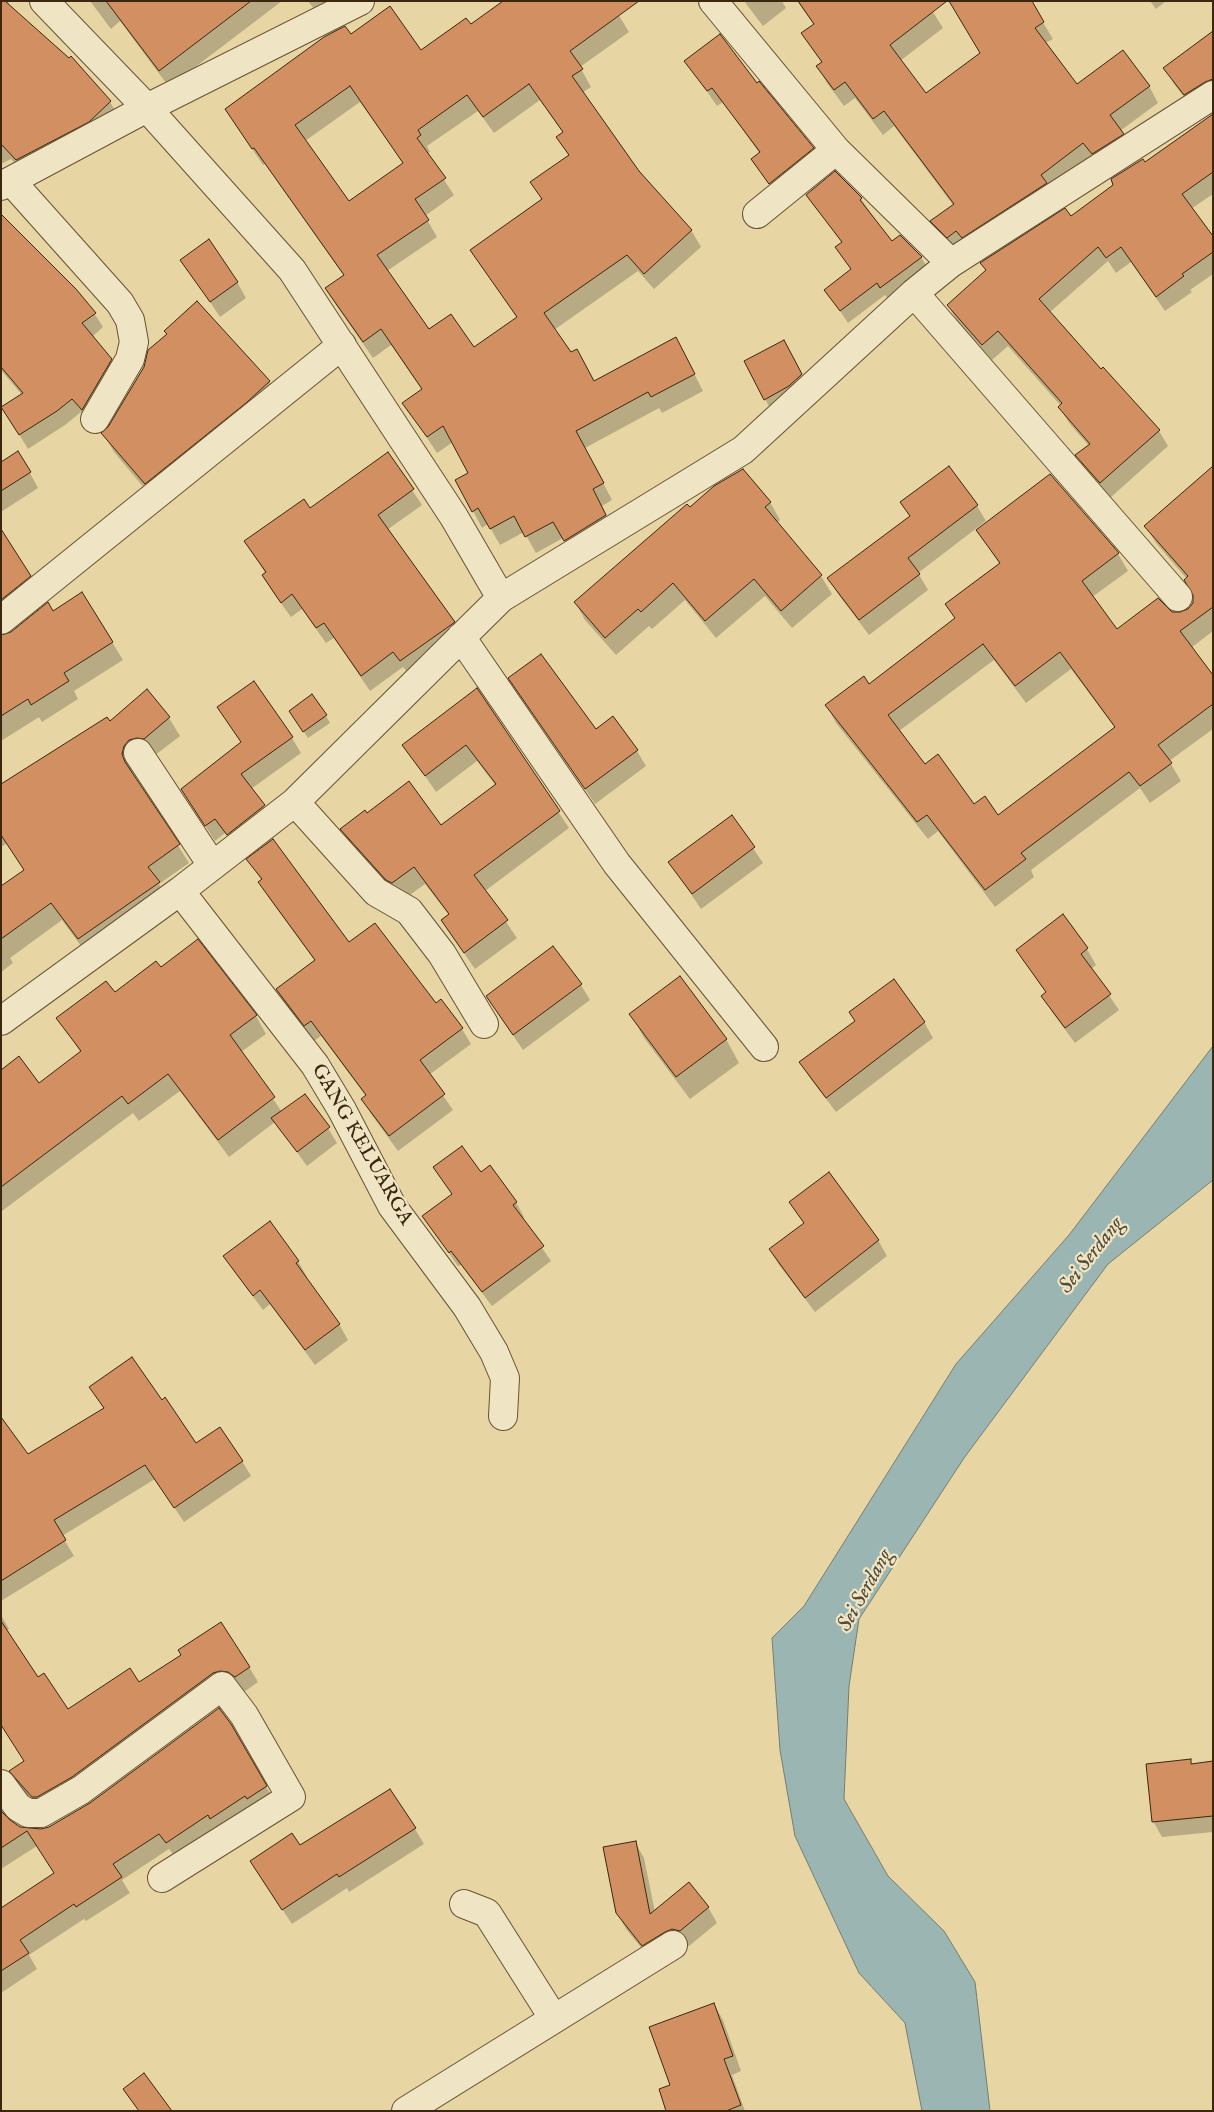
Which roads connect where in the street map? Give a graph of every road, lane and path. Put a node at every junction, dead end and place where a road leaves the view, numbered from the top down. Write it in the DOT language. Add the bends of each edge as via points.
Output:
graph roads {
  1 [pos="44,1"];
  2 [pos="360,1"];
  3 [pos="713,1"];
  4 [pos="1213,95"];
  5 [pos="147,108"];
  6 [pos="836,150"];
  7 [pos="6,184"];
  8 [pos="758,214"];
  9 [pos="952,263"];
  10 [pos="914,293"];
  11 [pos="342,345"];
  12 [pos="95,419"];
  13 [pos="1178,597"];
  14 [pos="501,598"];
  15 [pos="1,620"];
  16 [pos="461,637"];
  17 [pos="138,753"];
  18 [pos="295,802"];
  19 [pos="212,865"];
  20 [pos="180,891"];
  21 [pos="1,1021"];
  22 [pos="484,1024"];
  23 [pos="764,1047"];
  24 [pos="503,1416"];
  25 [pos="1,1784"];
  26 [pos="162,1878"];
  27 [pos="464,1904"];
  28 [pos="673,1944"];
  29 [pos="554,2019"];
  30 [pos="406,2111"];
  1 -- 5 [label="street"];
  2 -- 5 [label="street"];
  3 -- 6 [label="street"];
  4 -- 9 [label="street"];
  5 -- 7 [label="street"];
  5 -- 11 [label="street" via="292,270"];
  6 -- 8 [label="street"];
  6 -- 9 [label="street"];
  7 -- 12 [label="street" via="120,303 130,320 134,342 130,359"];
  9 -- 10 [label="street"];
  10 -- 13 [label="street"];
  10 -- 14 [label="street" via="743,450"];
  11 -- 14 [label="street" via="454,517"];
  11 -- 15 [label="street"];
  14 -- 16 [label="street"];
  16 -- 18 [label="street"];
  16 -- 23 [label="street" via="617,864"];
  17 -- 19 [label="street"];
  18 -- 19 [label="street"];
  18 -- 22 [label="street" via="376,892 409,911 442,954"];
  19 -- 20 [label="street"];
  20 -- 21 [label="street"];
  20 -- 24 [label="street, GANG KELUARGA" via="315,1065 392,1206 467,1307 494,1352 505,1378"];
  25 -- 26 [label="street" via="18,1807 28,1813 41,1813 81,1790 222,1686 244,1715 291,1797"];
  27 -- 29 [label="street" via="487,1913"];
  28 -- 29 [label="street"];
  29 -- 30 [label="street"];
}
